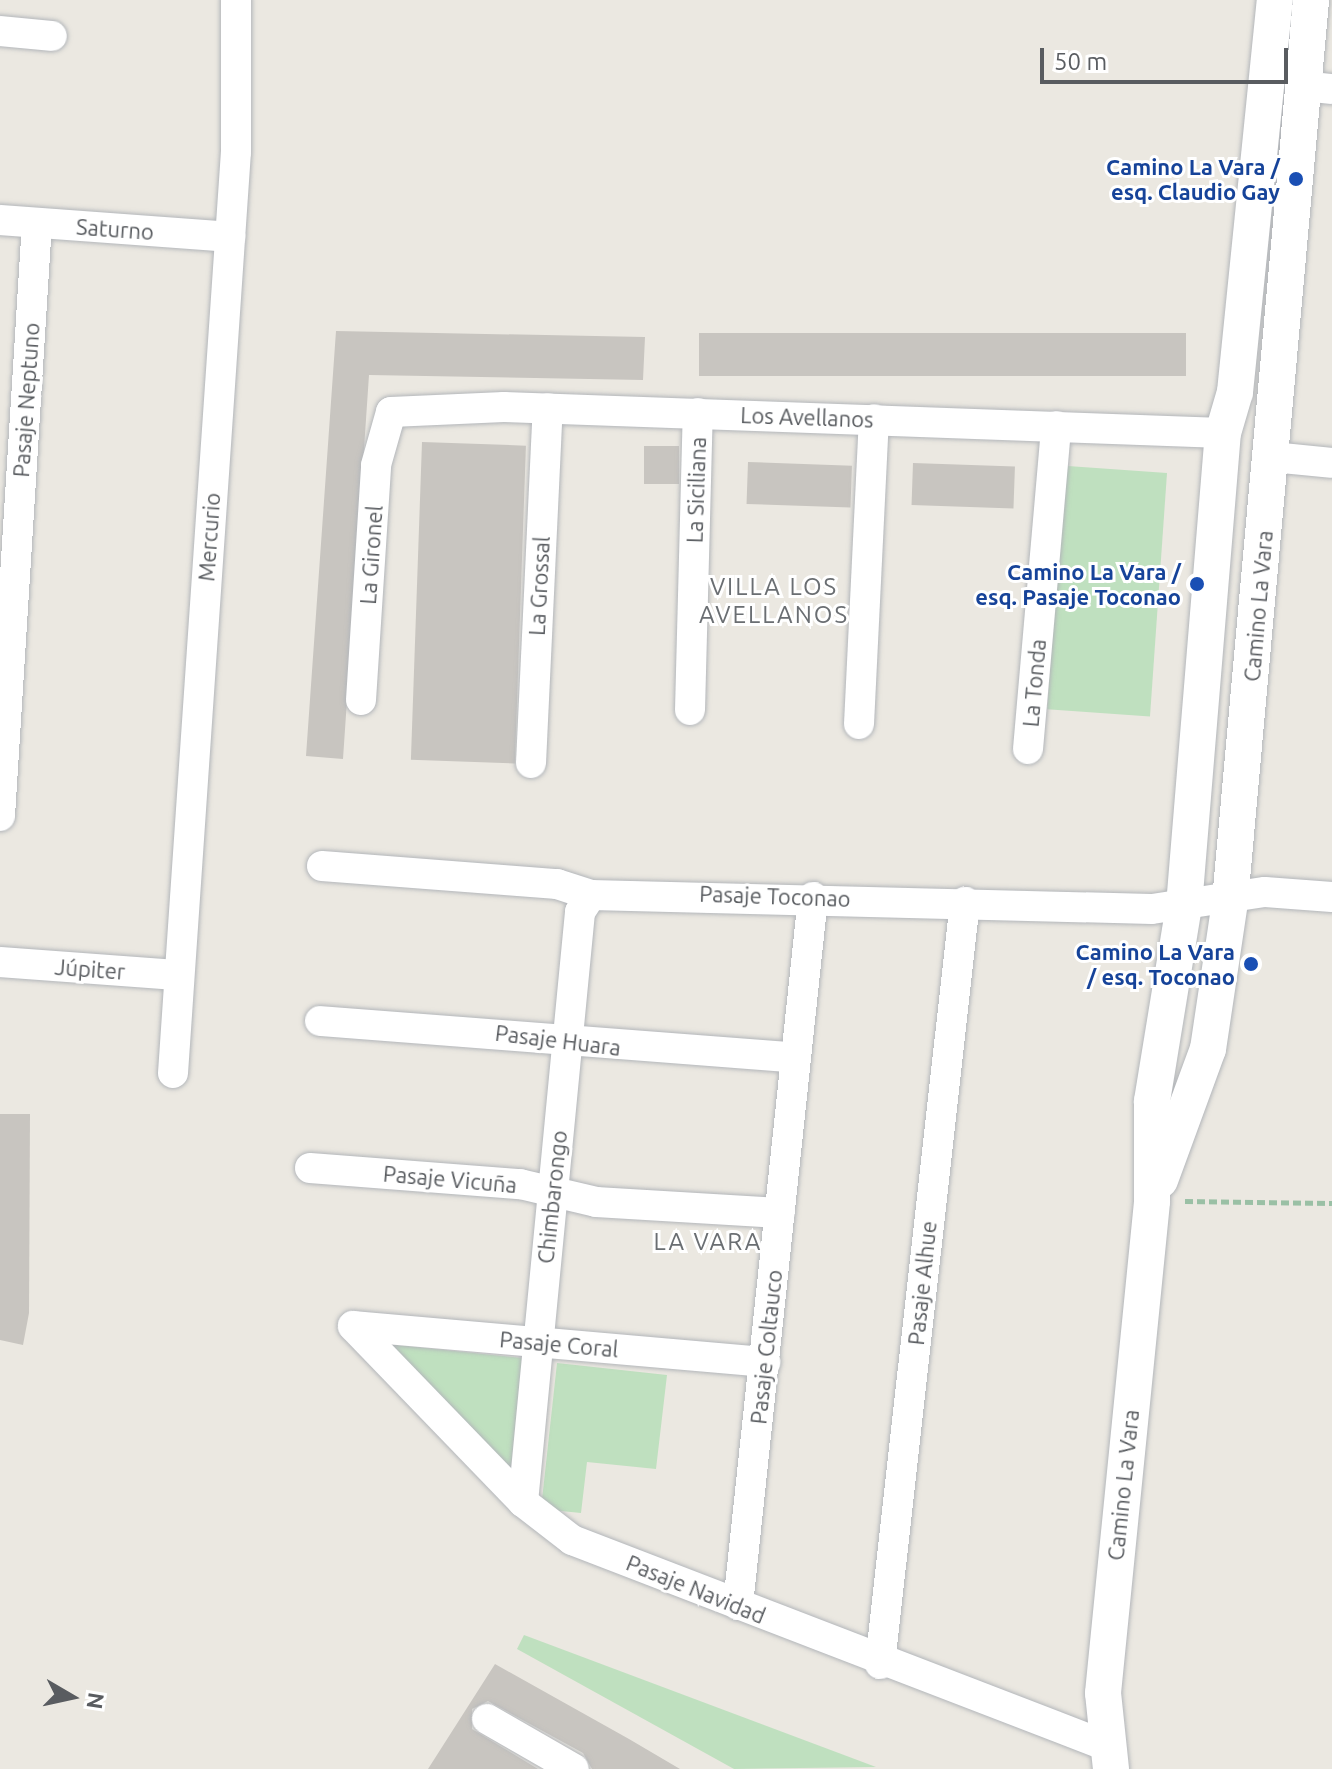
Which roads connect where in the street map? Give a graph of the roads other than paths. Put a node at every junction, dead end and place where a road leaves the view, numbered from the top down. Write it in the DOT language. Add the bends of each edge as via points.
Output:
graph roads {
  1 [pos="236,0"];
  2 [pos="1275,0"];
  3 [pos="1311,0"];
  4 [pos="0,31"];
  5 [pos="52,36"];
  6 [pos="1317,88"];
  7 [pos="0,220"];
  8 [pos="37,223"];
  9 [pos="230,237"];
  10 [pos="548,408"];
  11 [pos="391,412"];
  12 [pos="698,413"];
  13 [pos="874,419"];
  14 [pos="1056,426"];
  15 [pos="1221,449"];
  16 [pos="1272,462"];
  17 [pos="1332,463"];
  18 [pos="361,700"];
  19 [pos="690,710"];
  20 [pos="859,724"];
  21 [pos="1028,749"];
  22 [pos="531,763"];
  23 [pos="0,816"];
  24 [pos="322,866"];
  25 [pos="591,895"];
  26 [pos="813,897"];
  27 [pos="1332,897"];
  28 [pos="1230,901"];
  29 [pos="965,902"];
  30 [pos="1184,906"];
  31 [pos="0,962"];
  32 [pos="179,975"];
  33 [pos="320,1021"];
  34 [pos="568,1041"];
  35 [pos="796,1058"];
  36 [pos="173,1073"];
  37 [pos="310,1168"];
  38 [pos="553,1191"];
  39 [pos="1152,1201"];
  40 [pos="780,1213"];
  41 [pos="353,1326"];
  42 [pos="538,1342"];
  43 [pos="765,1362"];
  44 [pos="523,1502"];
  45 [pos="738,1605"];
  46 [pos="880,1664"];
  47 [pos="487,1719"];
  48 [pos="1109,1758"];
  49 [pos="574,1769"];
  1 -- 9 [label="street, Mercurio"];
  2 -- 15 [label="street, Camino La Vara" via="1235,392"];
  3 -- 6 [label="street, Camino La Vara"];
  4 -- 5 [label="street"];
  6 -- 16 [label="street, Camino La Vara" via="1271,396"];
  7 -- 8 [label="street, Saturno"];
  8 -- 9 [label="street, Saturno"];
  8 -- 23 [label="street, Pasaje Neptuno"];
  9 -- 32 [label="street, Mercurio"];
  10 -- 11 [label="street, Los Avellanos"];
  10 -- 12 [label="street, Los Avellanos"];
  10 -- 22 [label="street, La Grossal"];
  11 -- 18 [label="street, La Gironel" via="376,465"];
  12 -- 13 [label="street, Los Avellanos"];
  12 -- 19 [label="street, La Siciliana"];
  13 -- 14 [label="street, Los Avellanos"];
  13 -- 20 [label="street"];
  14 -- 15 [label="street, Los Avellanos"];
  14 -- 21 [label="street, La Tonda"];
  15 -- 16 [label="street"];
  15 -- 30 [label="street, Camino La Vara"];
  16 -- 17 [label="street"];
  16 -- 28 [label="street, Camino La Vara"];
  24 -- 25 [label="street, Pasaje Toconao" via="557,884"];
  25 -- 26 [label="street, Pasaje Toconao"];
  25 -- 34 [label="street, Chimbarongo" via="580,912"];
  26 -- 29 [label="street, Pasaje Toconao"];
  26 -- 35 [label="street, Pasaje Coltauco"];
  27 -- 28 [label="street, Pasaje Toconao" via="1282,891"];
  28 -- 30 [label="street, Pasaje Toconao"];
  28 -- 39 [label="street, Camino La Vara" via="1208,1049"];
  29 -- 30 [label="street, Pasaje Toconao"];
  29 -- 46 [label="street, Pasaje Alhue"];
  30 -- 39 [label="street, Camino La Vara" via="1152,1101"];
  31 -- 32 [label="street, Júpiter"];
  32 -- 36 [label="street, Mercurio"];
  33 -- 34 [label="street, Pasaje Huara"];
  34 -- 35 [label="street, Pasaje Huara"];
  34 -- 38 [label="street, Chimbarongo"];
  35 -- 40 [label="street, Pasaje Coltauco"];
  37 -- 38 [label="street, Pasaje Vicuña"];
  38 -- 40 [label="street, Pasaje Vicuña" via="596,1202"];
  38 -- 42 [label="street, Chimbarongo"];
  39 -- 48 [label="street, Camino La Vara" via="1104,1679"];
  40 -- 43 [label="street, Pasaje Coltauco"];
  41 -- 42 [label="street, Pasaje Coral"];
  41 -- 44 [label="street, Pasaje Navidad"];
  42 -- 43 [label="street, Pasaje Coral"];
  42 -- 44 [label="street, Chimbarongo"];
  43 -- 45 [label="street, Pasaje Coltauco"];
  44 -- 45 [label="street, Pasaje Navidad" via="572,1540"];
  45 -- 46 [label="street, Pasaje Navidad"];
  46 -- 48 [label="street, Pasaje Navidad"];
  47 -- 49 [label="street"];
}
